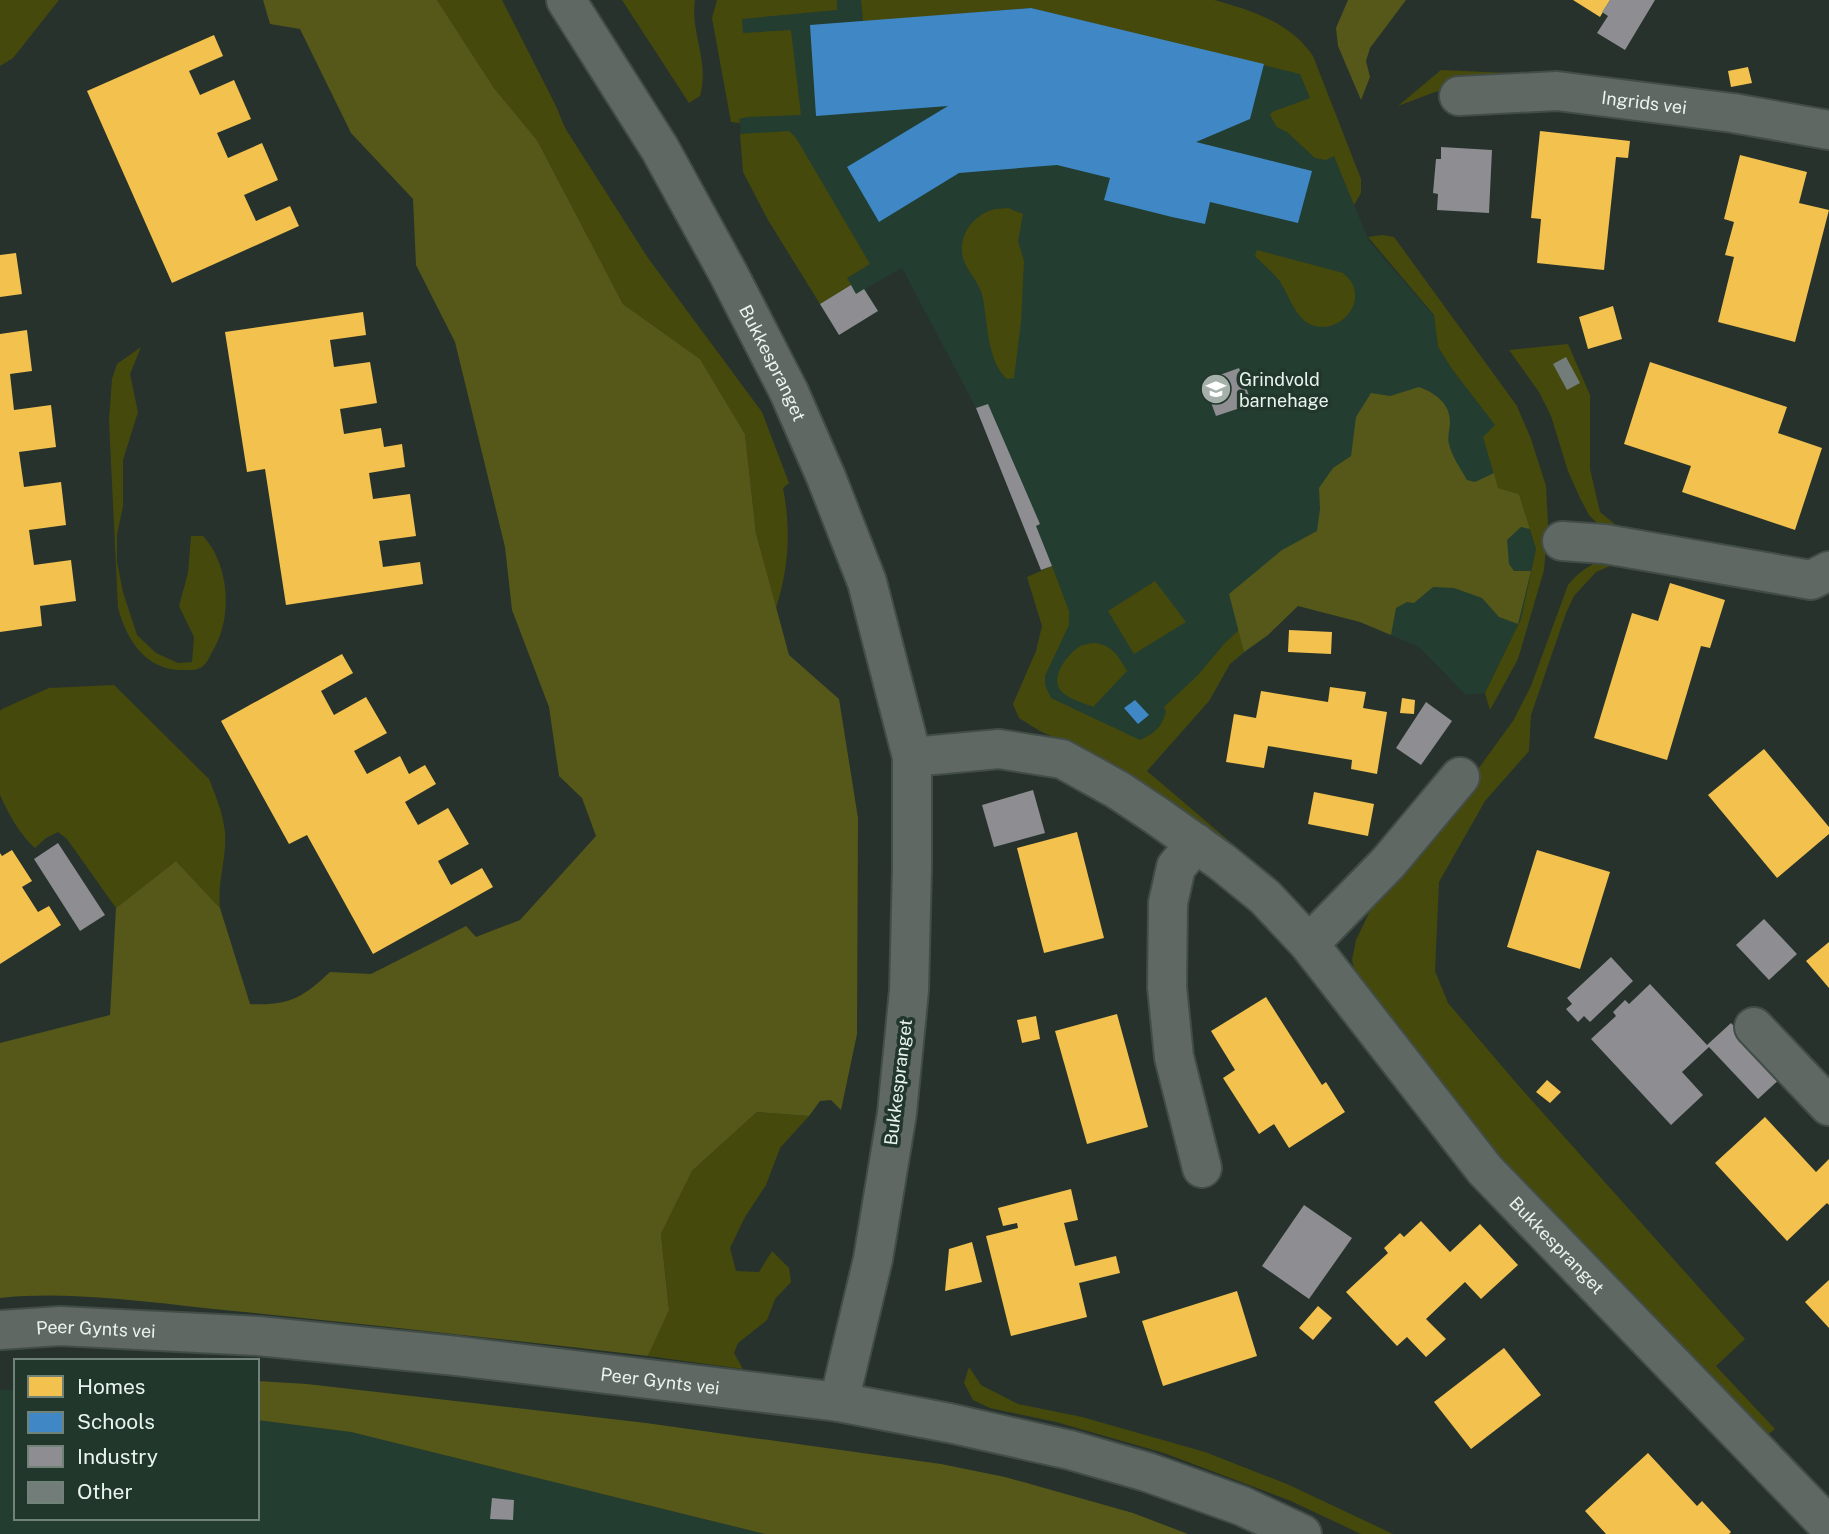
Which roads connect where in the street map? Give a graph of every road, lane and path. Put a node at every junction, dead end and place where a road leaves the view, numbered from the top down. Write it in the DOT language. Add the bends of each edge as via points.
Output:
graph roads {
  1 [pos="566,0"];
  2 [pos="1459,96"];
  3 [pos="1829,130"];
  4 [pos="1562,541"];
  5 [pos="1828,574"];
  6 [pos="912,757"];
  7 [pos="1461,777"];
  8 [pos="1196,843"];
  9 [pos="1309,944"];
  10 [pos="1754,1027"];
  11 [pos="1829,1107"];
  12 [pos="1202,1168"];
  13 [pos="0,1330"];
  14 [pos="839,1402"];
  15 [pos="1829,1526"];
  16 [pos="1302,1534"];
  1 -- 6 [label="street, Bukkespranget" via="660,149 789,392 867,582"];
  2 -- 3 [label="street, Ingrids vei" via="1557,91"];
  4 -- 5 [label="street" via="1605,544 1811,580"];
  6 -- 8 [label="street, Bukkespranget" via="999,749 1062,759"];
  6 -- 14 [label="street, Bukkespranget" via="909,990 897,1113 873,1259"];
  7 -- 9 [label="street" via="1388,863"];
  8 -- 9 [label="street, Bukkespranget" via="1265,897"];
  8 -- 12 [label="street" via="1176,867 1168,903 1167,987 1174,1057"];
  9 -- 15 [label="street, Bukkespranget" via="1485,1170"];
  10 -- 11 [label="street"];
  13 -- 14 [label="street, Peer Gynts vei" via="60,1326 258,1336"];
  14 -- 16 [label="street, Peer Gynts vei" via="1030,1441 1134,1468 1242,1506"];
}
